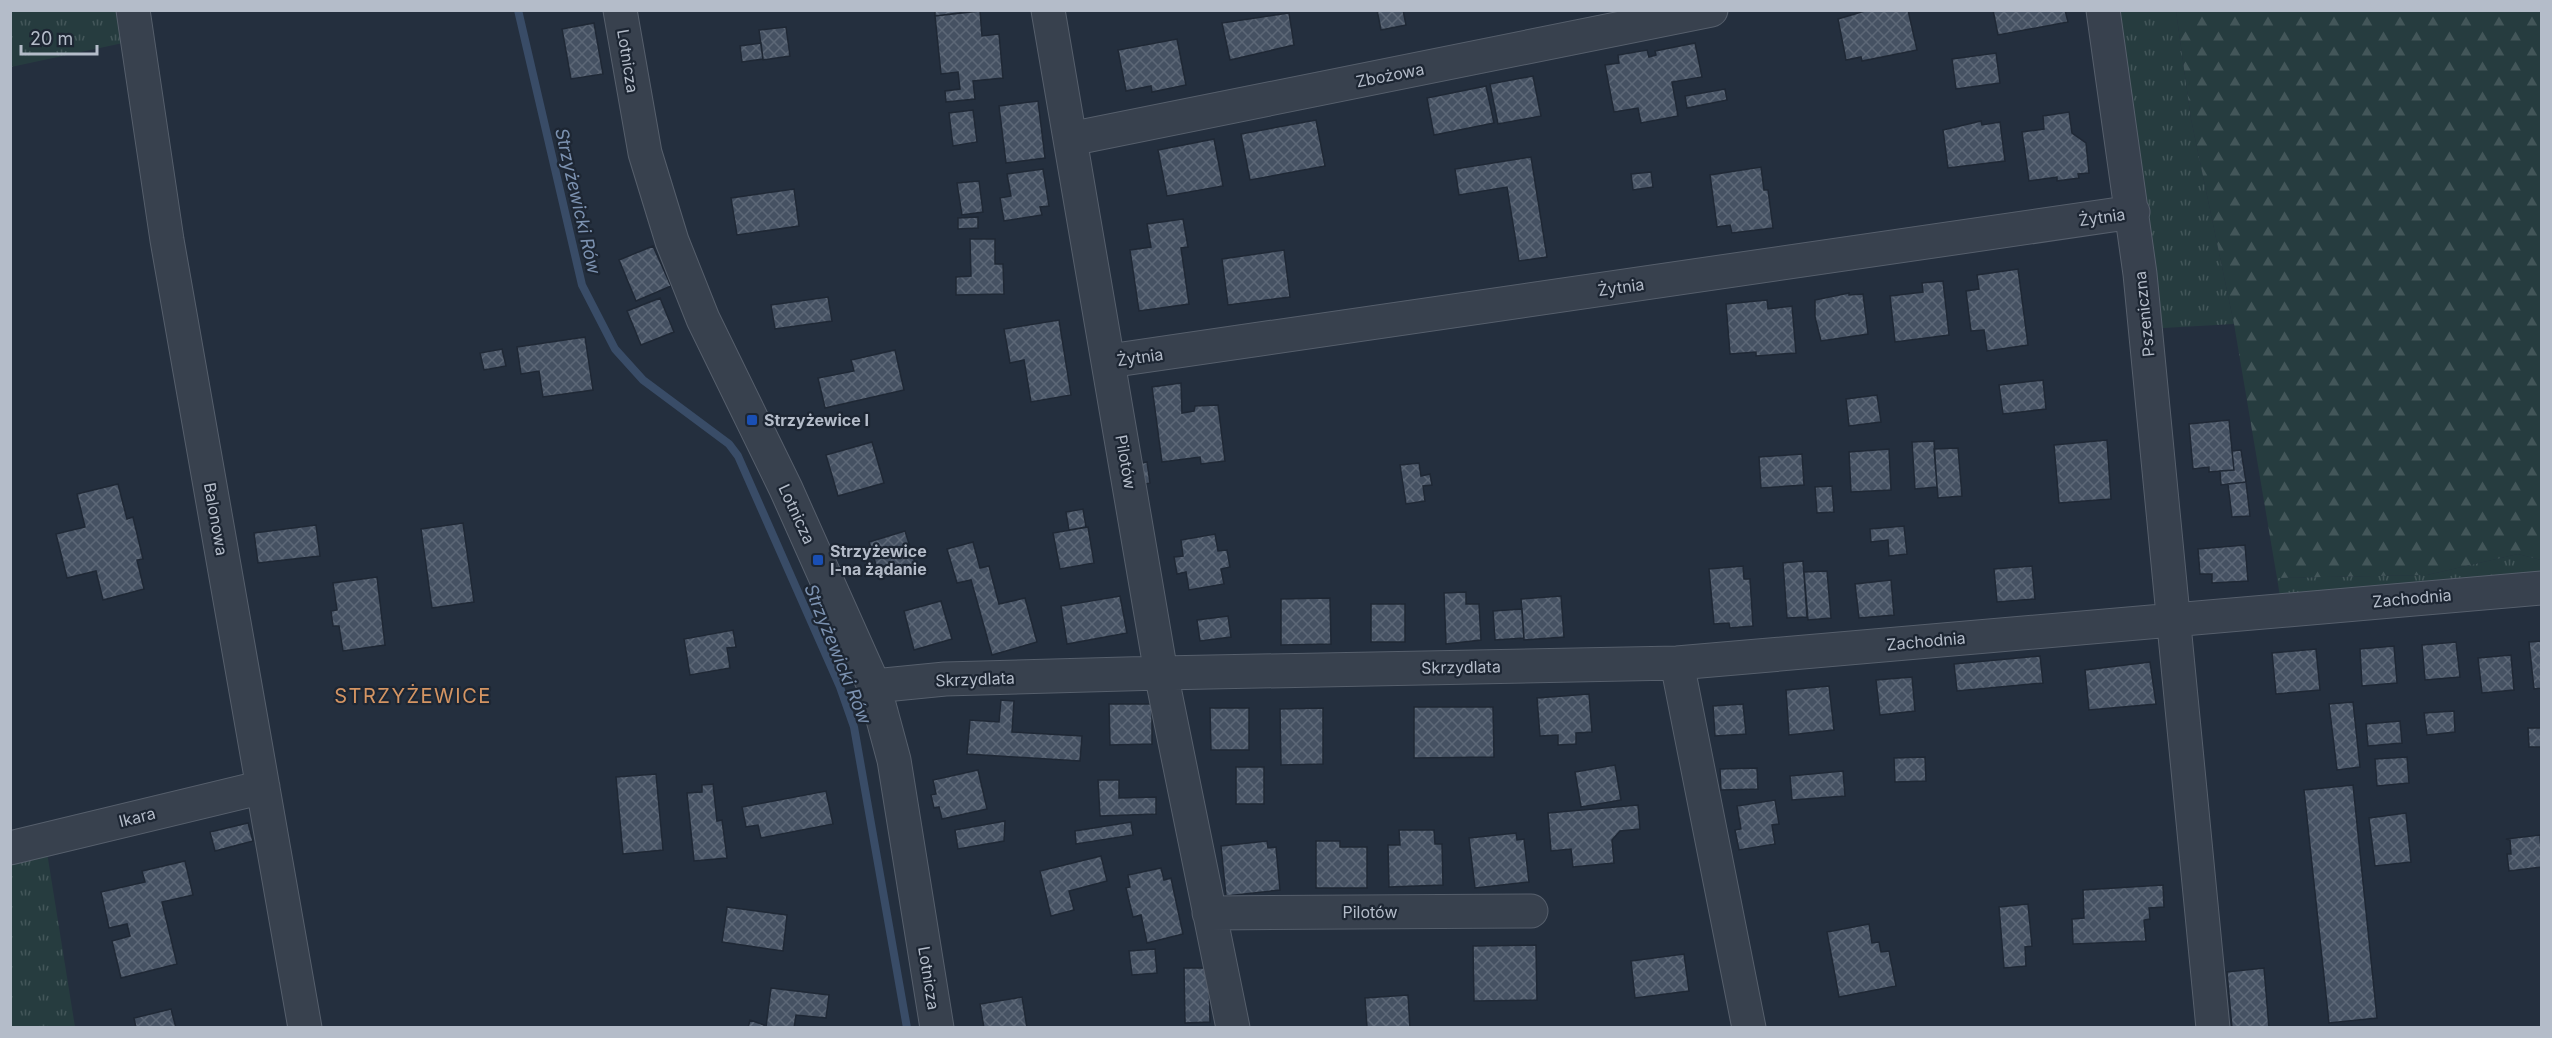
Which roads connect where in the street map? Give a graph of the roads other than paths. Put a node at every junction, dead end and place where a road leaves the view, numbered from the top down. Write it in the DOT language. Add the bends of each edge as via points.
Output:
graph roads {
  1 [pos="133,10"];
  2 [pos="621,10"];
  3 [pos="1048,10"];
  4 [pos="1711,10"];
  5 [pos="2103,10"];
  6 [pos="1070,139"];
  7 [pos="2133,212"];
  8 [pos="1108,361"];
  9 [pos="2541,588"];
  10 [pos="2174,618"];
  11 [pos="1677,663"];
  12 [pos="1161,673"];
  13 [pos="874,686"];
  14 [pos="263,787"];
  15 [pos="10,848"];
  16 [pos="1531,911"];
  17 [pos="1209,913"];
  18 [pos="304,1028"];
  19 [pos="937,1028"];
  20 [pos="1233,1028"];
  21 [pos="1749,1028"];
  22 [pos="2214,1028"];
  1 -- 14 [label="street, Balonowa" via="167,240"];
  2 -- 13 [label="street, Lotnicza" via="645,153 672,241 703,318 786,489"];
  3 -- 6 [label="street, Pilotów"];
  4 -- 6 [label="street, Zbożowa"];
  5 -- 7 [label="street, Pszeniczna"];
  6 -- 8 [label="street, Pilotów"];
  7 -- 8 [label="street, Żytnia"];
  7 -- 10 [label="street, Pszeniczna"];
  8 -- 12 [label="street, Pilotów"];
  9 -- 10 [label="street, Zachodnia"];
  10 -- 11 [label="street, Zachodnia"];
  10 -- 22 [label="street"];
  11 -- 12 [label="street, Skrzydlata"];
  11 -- 21 [label="street"];
  12 -- 13 [label="street, Skrzydlata" via="945,679"];
  12 -- 17 [label="street, Pilotów"];
  13 -- 19 [label="street, Lotnicza" via="894,760"];
  14 -- 15 [label="street, Ikara"];
  14 -- 18 [label="street, Balonowa"];
  16 -- 17 [label="street, Pilotów"];
  17 -- 20 [label="street, Pilotów"];
}
